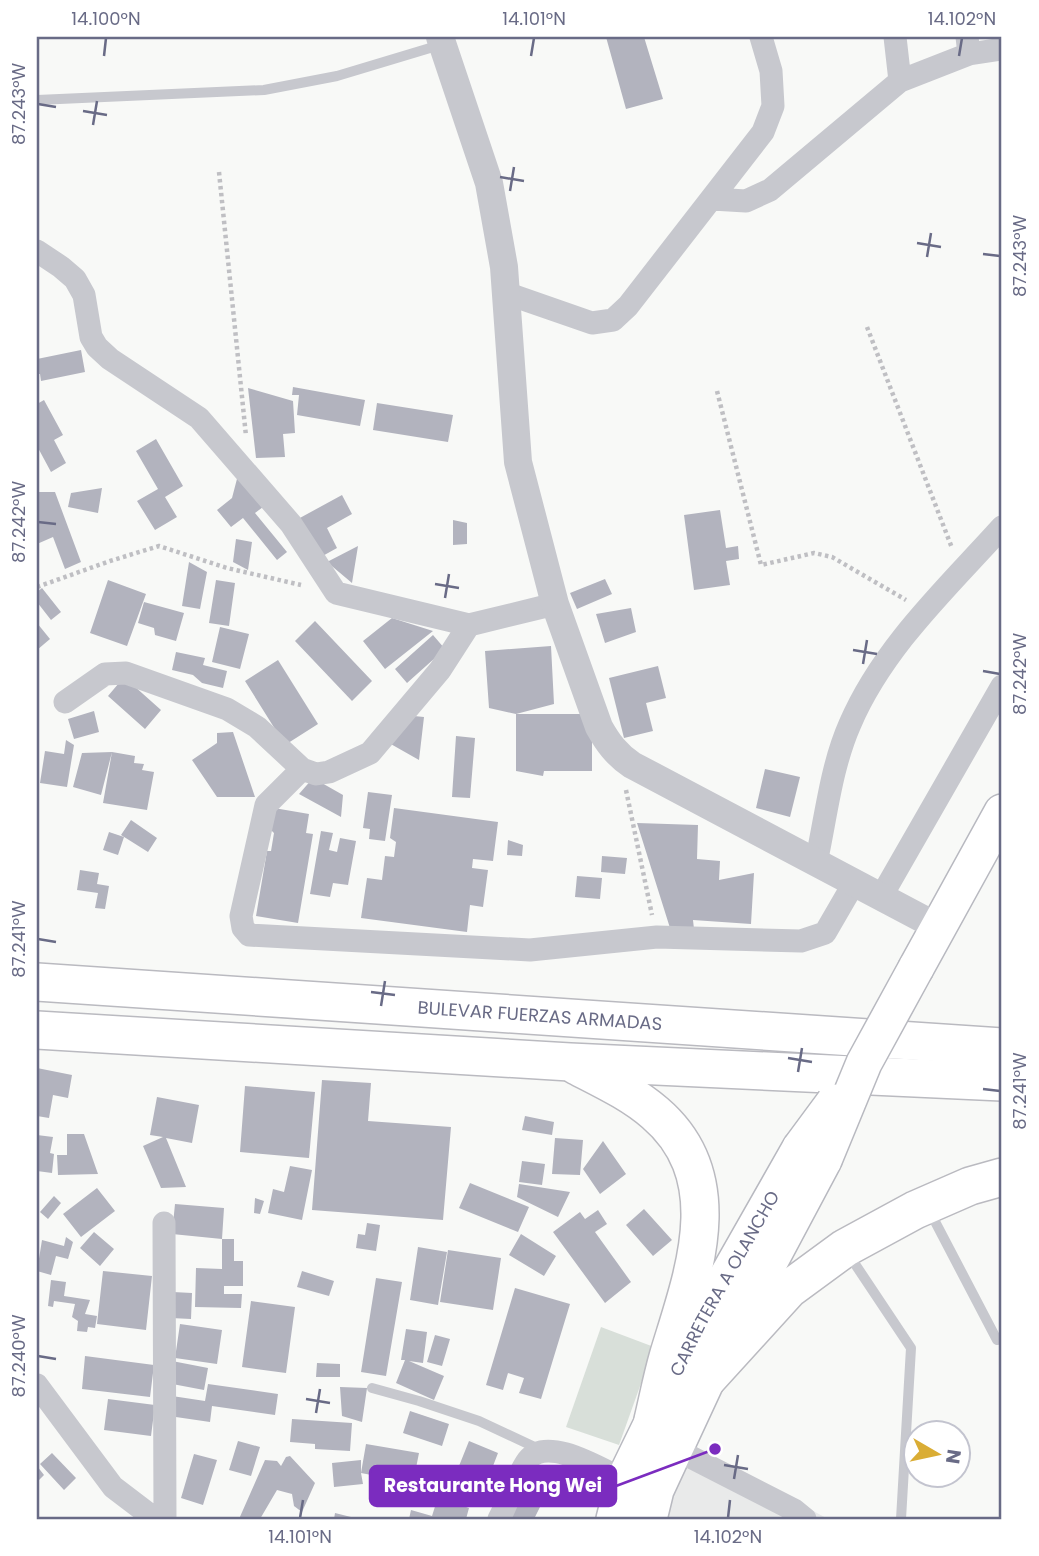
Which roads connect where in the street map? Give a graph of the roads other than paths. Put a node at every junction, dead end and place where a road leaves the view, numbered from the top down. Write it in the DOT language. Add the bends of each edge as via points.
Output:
graph roads {
  1 [pos="761,37"];
  2 [pos="895,37"];
  3 [pos="442,41"];
  4 [pos="968,46"];
  5 [pos="1002,49"];
  6 [pos="900,81"];
  7 [pos="37,100"];
  8 [pos="712,199"];
  9 [pos="37,251"];
  10 [pos="506,293"];
  11 [pos="1002,527"];
  12 [pos="555,604"];
  13 [pos="469,625"];
  14 [pos="1002,686"];
  15 [pos="65,702"];
  16 [pos="302,769"];
  17 [pos="1002,812"];
  18 [pos="816,863"];
  19 [pos="854,883"];
  20 [pos="881,897"];
  21 [pos="938,927"];
  22 [pos="37,982"];
  23 [pos="37,1030"];
  24 [pos="1002,1047"];
  25 [pos="570,1062"];
  26 [pos="1002,1082"];
  27 [pos="812,1154"];
  28 [pos="1002,1177"];
  29 [pos="926,1205"];
  30 [pos="164,1223"];
  31 [pos="845,1248"];
  32 [pos="998,1340"];
  33 [pos="708,1378"];
  34 [pos="37,1385"];
  35 [pos="372,1388"];
  36 [pos="653,1420"];
  37 [pos="675,1449"];
  38 [pos="541,1450"];
  39 [pos="624,1480"];
  40 [pos="155,1519"];
  41 [pos="165,1519"];
  42 [pos="499,1519"];
  43 [pos="614,1519"];
  44 [pos="649,1519"];
  45 [pos="805,1519"];
  46 [pos="901,1519"];
  1 -- 8 [label="street" via="771,71 773,106 764,132"];
  2 -- 6 [label="street"];
  3 -- 7 [label="lane" via="337,76 264,90"];
  3 -- 10 [label="street" via="489,183"];
  4 -- 5 [label="street"];
  4 -- 6 [label="street"];
  6 -- 8 [label="street" via="770,190 746,201"];
  8 -- 10 [label="street" via="613,320 592,323"];
  9 -- 13 [label="street" via="75,279 84,295 97,347 199,418 291,524 336,593"];
  10 -- 12 [label="street" via="517,462"];
  11 -- 18 [label="street" via="925,611 873,680 838,757"];
  12 -- 13 [label="street"];
  12 -- 18 [label="street" via="599,727 618,755"];
  13 -- 16 [label="street" via="440,670 370,753 328,772"];
  14 -- 20 [label="street"];
  15 -- 16 [label="street" via="105,674 126,673 227,709 257,727"];
  16 -- 19 [label="street" via="267,805 241,916 249,935 530,950 657,937 801,941 825,933"];
  17 -- 21 [label="main road, CARRETERA A OLANCHO"];
  18 -- 19 [label="street"];
  19 -- 20 [label="street"];
  20 -- 21 [label="street"];
  21 -- 27 [label="main road, CARRETERA A OLANCHO, bridge"];
  22 -- 24 [label="highway, BULEVAR FUERZAS ARMADAS"];
  23 -- 25 [label="highway"];
  25 -- 26 [label="highway"];
  25 -- 36 [label="highway" via="656,1113 677,1135 691,1160 699,1190 701,1225 692,1279"];
  27 -- 33 [label="main road, CARRETERA A OLANCHO"];
  27 -- 36 [label="main road, CARRETERA A OLANCHO" via="701,1322"];
  28 -- 29 [label="highway"];
  29 -- 31 [label="highway"];
  29 -- 32 [label="lane"];
  30 -- 41 [label="street"];
  31 -- 33 [label="highway" via="789,1289"];
  31 -- 46 [label="lane" via="911,1348"];
  33 -- 37 [label="main road, CARRETERA A OLANCHO"];
  34 -- 40 [label="street" via="113,1487"];
  35 -- 38 [label="lane" via="478,1421"];
  36 -- 39 [label="main road, CARRETERA A OLANCHO"];
  37 -- 44 [label="main road, CARRETERA A OLANCHO" via="656,1490"];
  37 -- 45 [label="street"];
  38 -- 39 [label="street" via="556,1450"];
  38 -- 42 [label="street" via="529,1458"];
  39 -- 43 [label="main road, CARRETERA A OLANCHO"];
}
